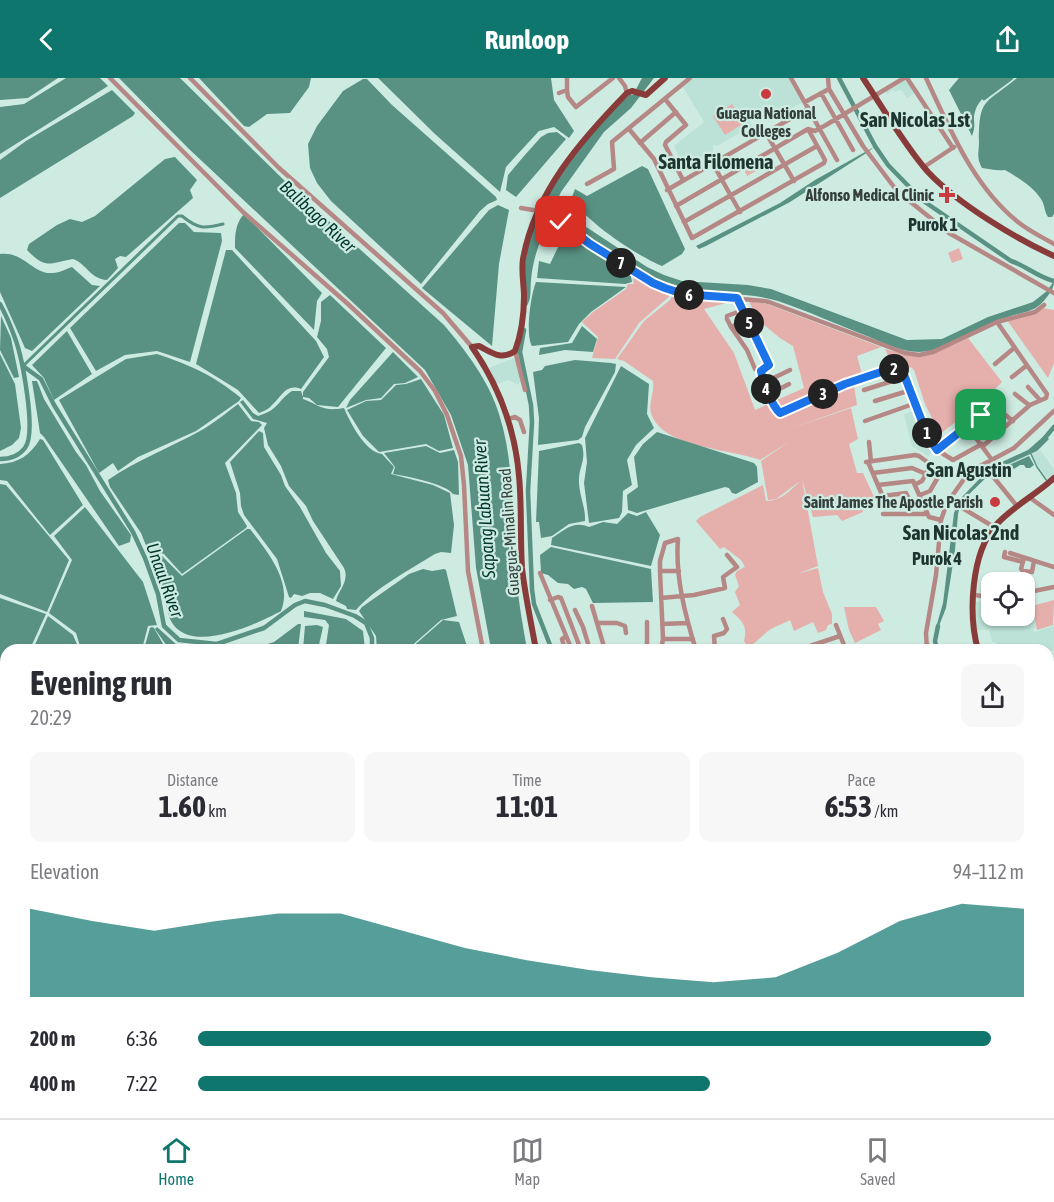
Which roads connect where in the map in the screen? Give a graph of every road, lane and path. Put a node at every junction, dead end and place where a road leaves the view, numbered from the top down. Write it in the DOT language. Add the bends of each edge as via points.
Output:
graph roads {
  1 [pos="110,78"];
  2 [pos="190,78"];
  3 [pos="567,78"];
  4 [pos="613,78"];
  5 [pos="619,78"];
  6 [pos="665,78"];
  7 [pos="690,78"];
  8 [pos="791,78"];
  9 [pos="828,78"];
  10 [pos="863,78"];
  11 [pos="906,78"];
  12 [pos="926,78"];
  13 [pos="829,88"];
  14 [pos="567,90"];
  15 [pos="630,92"];
  16 [pos="559,93"];
  17 [pos="821,93"];
  18 [pos="874,95"];
  19 [pos="665,99"];
  20 [pos="805,102"];
  21 [pos="809,108"];
  22 [pos="676,112"];
  23 [pos="845,114"];
  24 [pos="836,120"];
  25 [pos="820,128"];
  26 [pos="629,129"];
  27 [pos="808,129"];
  28 [pos="766,132"];
  29 [pos="640,143"];
  30 [pos="959,144"];
  31 [pos="817,146"];
  32 [pos="953,148"];
  33 [pos="775,149"];
  34 [pos="853,150"];
  35 [pos="837,160"];
  36 [pos="713,164"];
  37 [pos="785,165"];
  38 [pos="924,167"];
  39 [pos="722,179"];
  40 [pos="683,180"];
  41 [pos="794,181"];
  42 [pos="587,183"];
  43 [pos="668,189"];
  44 [pos="731,195"];
  45 [pos="676,206"];
  46 [pos="521,208"];
  47 [pos="539,211"];
  48 [pos="740,212"];
  49 [pos="555,219"];
  50 [pos="684,222"];
  51 [pos="1054,244"];
  52 [pos="1054,256"];
  53 [pos="1054,293"];
  54 [pos="737,298"];
  55 [pos="1044,305"];
  56 [pos="742,310"];
  57 [pos="748,319"];
  58 [pos="997,322"];
  59 [pos="731,327"];
  60 [pos="759,343"];
  61 [pos="472,347"];
  62 [pos="1014,348"];
  63 [pos="747,350"];
  64 [pos="515,351"];
  65 [pos="761,352"];
  66 [pos="750,357"];
  67 [pos="995,364"];
  68 [pos="1026,366"];
  69 [pos="790,370"];
  70 [pos="761,371"];
  71 [pos="905,377"];
  72 [pos="1012,377"];
  73 [pos="763,383"];
  74 [pos="789,384"];
  75 [pos="1028,387"];
  76 [pos="525,390"];
  77 [pos="864,390"];
  78 [pos="911,390"];
  79 [pos="770,394"];
  80 [pos="1015,394"];
  81 [pos="1040,400"];
  82 [pos="875,401"];
  83 [pos="916,403"];
  84 [pos="1029,405"];
  85 [pos="1054,411"];
  86 [pos="981,415"];
  87 [pos="508,418"];
  88 [pos="865,421"];
  89 [pos="1013,421"];
  90 [pos="968,426"];
  91 [pos="524,432"];
  92 [pos="998,434"];
  93 [pos="869,442"];
  94 [pos="982,445"];
  95 [pos="937,450"];
  96 [pos="992,460"];
  97 [pos="868,462"];
  98 [pos="931,464"];
  99 [pos="873,473"];
  100 [pos="926,474"];
  101 [pos="991,474"];
  102 [pos="1050,481"];
  103 [pos="878,484"];
  104 [pos="916,484"];
  105 [pos="920,495"];
  106 [pos="883,496"];
  107 [pos="1029,497"];
  108 [pos="949,500"];
  109 [pos="912,505"];
  110 [pos="925,505"];
  111 [pos="1017,506"];
  112 [pos="883,514"];
  113 [pos="927,514"];
  114 [pos="1054,515"];
  115 [pos="941,520"];
  116 [pos="994,527"];
  117 [pos="1007,552"];
  118 [pos="727,555"];
  119 [pos="1023,560"];
  120 [pos="1034,561"];
  121 [pos="1054,567"];
  122 [pos="679,571"];
  123 [pos="660,572"];
  124 [pos="540,573"];
  125 [pos="1054,587"];
  126 [pos="1035,591"];
  127 [pos="683,596"];
  128 [pos="974,596"];
  129 [pos="981,596"];
  130 [pos="661,598"];
  131 [pos="550,600"];
  132 [pos="592,606"];
  133 [pos="575,610"];
  134 [pos="723,619"];
  135 [pos="647,622"];
  136 [pos="598,623"];
  137 [pos="688,623"];
  138 [pos="662,624"];
  139 [pos="836,625"];
  140 [pos="626,633"];
  141 [pos="566,636"];
  142 [pos="840,636"];
  143 [pos="663,639"];
  144 [pos="693,639"];
  145 [pos="482,644"];
  146 [pos="535,644"];
  147 [pos="563,644"];
  148 [pos="569,644"];
  149 [pos="579,644"];
  150 [pos="588,644"];
  151 [pos="603,644"];
  152 [pos="647,644"];
  153 [pos="662,644"];
  154 [pos="694,644"];
  155 [pos="715,644"];
  156 [pos="819,644"];
  157 [pos="842,644"];
  158 [pos="927,644"];
  159 [pos="977,644"];
  1 -- 145 [label="street" via="243,212 356,311 420,371 435,391 461,456 468,571"];
  2 -- 61 [label="street" via="279,168 442,313"];
  3 -- 14 [label="street"];
  4 -- 14 [label="street" via="576,107"];
  5 -- 15 [label="street"];
  6 -- 15 [label="main road" via="644,95"];
  7 -- 19 [label="street"];
  8 -- 20 [label="street"];
  9 -- 13 [label="street"];
  10 -- 18 [label="main road"];
  11 -- 18 [label="street"];
  11 -- 32 [label="street"];
  12 -- 30 [label="street"];
  13 -- 17 [label="street"];
  13 -- 23 [label="street"];
  14 -- 16 [label="street"];
  15 -- 47 [label="main road" via="572,152"];
  17 -- 20 [label="street"];
  17 -- 24 [label="street"];
  18 -- 23 [label="street"];
  18 -- 38 [label="main road"];
  19 -- 22 [label="street"];
  19 -- 26 [label="street"];
  20 -- 21 [label="street"];
  21 -- 25 [label="street"];
  21 -- 28 [label="street"];
  22 -- 29 [label="street"];
  22 -- 40 [label="street" via="685,126 665,145"];
  23 -- 24 [label="street"];
  23 -- 53 [label="street" via="867,152 914,207 955,236"];
  24 -- 25 [label="street"];
  24 -- 34 [label="street"];
  25 -- 27 [label="street"];
  25 -- 35 [label="street"];
  26 -- 29 [label="street"];
  26 -- 42 [label="street" via="611,143 614,170"];
  27 -- 31 [label="street"];
  27 -- 33 [label="street"];
  28 -- 33 [label="street"];
  28 -- 36 [label="street"];
  29 -- 43 [label="street" via="654,159"];
  30 -- 32 [label="street"];
  30 -- 51 [label="street" via="998,202 1018,223"];
  31 -- 37 [label="street"];
  31 -- 41 [label="street" via="825,163"];
  32 -- 38 [label="street"];
  33 -- 37 [label="street"];
  33 -- 39 [label="street"];
  36 -- 39 [label="street"];
  36 -- 40 [label="street"];
  37 -- 41 [label="street"];
  37 -- 44 [label="street"];
  38 -- 52 [label="main road" via="984,216"];
  39 -- 44 [label="street"];
  39 -- 45 [label="street"];
  40 -- 43 [label="street"];
  41 -- 48 [label="street"];
  43 -- 45 [label="street"];
  44 -- 48 [label="street"];
  44 -- 50 [label="street"];
  45 -- 50 [label="street"];
  46 -- 47 [label="street"];
  47 -- 64 [label="main road" via="523,259 524,297"];
  48 -- 50 [label="street" via="692,238"];
  49 -- 54 [label="street" via="653,283 683,294"];
  54 -- 56 [label="street"];
  54 -- 58 [label="street" via="769,302 912,354 933,352"];
  55 -- 58 [label="street" via="1035,312"];
  56 -- 57 [label="street"];
  56 -- 59 [label="street" via="727,316"];
  57 -- 59 [label="street"];
  57 -- 60 [label="street"];
  58 -- 62 [label="street"];
  59 -- 63 [label="street"];
  60 -- 63 [label="street"];
  60 -- 65 [label="street"];
  61 -- 64 [label="main road" via="479,346 500,356"];
  61 -- 87 [label="main road, Guagua-Minalin Road" via="493,380"];
  62 -- 67 [label="street"];
  62 -- 68 [label="street"];
  63 -- 66 [label="street"];
  64 -- 76 [label="street"];
  65 -- 66 [label="street"];
  65 -- 70 [label="street" via="769,365"];
  66 -- 70 [label="street" via="755,369"];
  68 -- 72 [label="street"];
  68 -- 81 [label="street" via="1047,393"];
  69 -- 73 [label="street"];
  70 -- 73 [label="street"];
  71 -- 77 [label="street"];
  71 -- 78 [label="street"];
  71 -- 79 [label="street" via="903,372 890,369 780,413"];
  73 -- 79 [label="street"];
  74 -- 79 [label="street"];
  75 -- 81 [label="street"];
  78 -- 82 [label="street"];
  78 -- 83 [label="street"];
  80 -- 84 [label="street"];
  81 -- 84 [label="street"];
  83 -- 88 [label="street"];
  83 -- 95 [label="street"];
  84 -- 89 [label="street"];
  85 -- 96 [label="street" via="1014,448"];
  86 -- 89 [label="street" via="994,405"];
  86 -- 90 [label="street"];
  86 -- 92 [label="street"];
  87 -- 91 [label="street" via="521,420"];
  87 -- 146 [label="main road, Guagua-Minalin Road" via="518,466 523,571"];
  89 -- 92 [label="street"];
  90 -- 94 [label="street"];
  90 -- 95 [label="street"];
  92 -- 94 [label="street"];
  93 -- 97 [label="street"];
  94 -- 95 [label="street" via="953,460"];
  94 -- 96 [label="street"];
  96 -- 108 [label="street" via="969,472"];
  97 -- 98 [label="street" via="915,455"];
  97 -- 99 [label="street"];
  98 -- 100 [label="street"];
  98 -- 105 [label="street" via="941,472 930,491"];
  99 -- 100 [label="street" via="912,468"];
  99 -- 103 [label="street"];
  100 -- 104 [label="street"];
  101 -- 111 [label="street"];
  102 -- 107 [label="main road"];
  103 -- 104 [label="street" via="909,480"];
  103 -- 106 [label="street"];
  104 -- 105 [label="street"];
  105 -- 110 [label="street"];
  106 -- 109 [label="street" via="887,505"];
  106 -- 109 [label="street" via="906,493"];
  107 -- 111 [label="main road"];
  107 -- 114 [label="street"];
  108 -- 115 [label="street"];
  108 -- 116 [label="street"];
  109 -- 110 [label="street"];
  110 -- 113 [label="street"];
  111 -- 116 [label="main road"];
  112 -- 113 [label="street"];
  113 -- 115 [label="street"];
  115 -- 158 [label="street"];
  116 -- 128 [label="main road" via="980,553"];
  117 -- 119 [label="street" via="1004,557"];
  118 -- 127 [label="street" via="737,567 723,577 725,588"];
  119 -- 120 [label="street"];
  119 -- 120 [label="street" via="1022,571 1031,572"];
  120 -- 121 [label="street"];
  122 -- 123 [label="street"];
  122 -- 123 [label="street" via="678,539 665,543"];
  122 -- 127 [label="street"];
  123 -- 130 [label="street"];
  124 -- 131 [label="street"];
  125 -- 126 [label="street"];
  127 -- 130 [label="street"];
  127 -- 137 [label="street"];
  128 -- 129 [label="street"];
  128 -- 159 [label="main road" via="972,625"];
  130 -- 138 [label="street"];
  131 -- 141 [label="street"];
  131 -- 149 [label="street" via="561,598"];
  132 -- 136 [label="street"];
  133 -- 150 [label="street"];
  134 -- 155 [label="street" via="727,630 714,636"];
  135 -- 152 [label="street"];
  136 -- 140 [label="street" via="621,624"];
  136 -- 151 [label="street"];
  137 -- 138 [label="street"];
  137 -- 144 [label="street"];
  138 -- 143 [label="street"];
  139 -- 142 [label="street"];
  141 -- 147 [label="street"];
  141 -- 148 [label="street"];
  142 -- 156 [label="street"];
  142 -- 157 [label="street"];
  143 -- 144 [label="street"];
  143 -- 153 [label="street"];
  144 -- 154 [label="street"];
}
